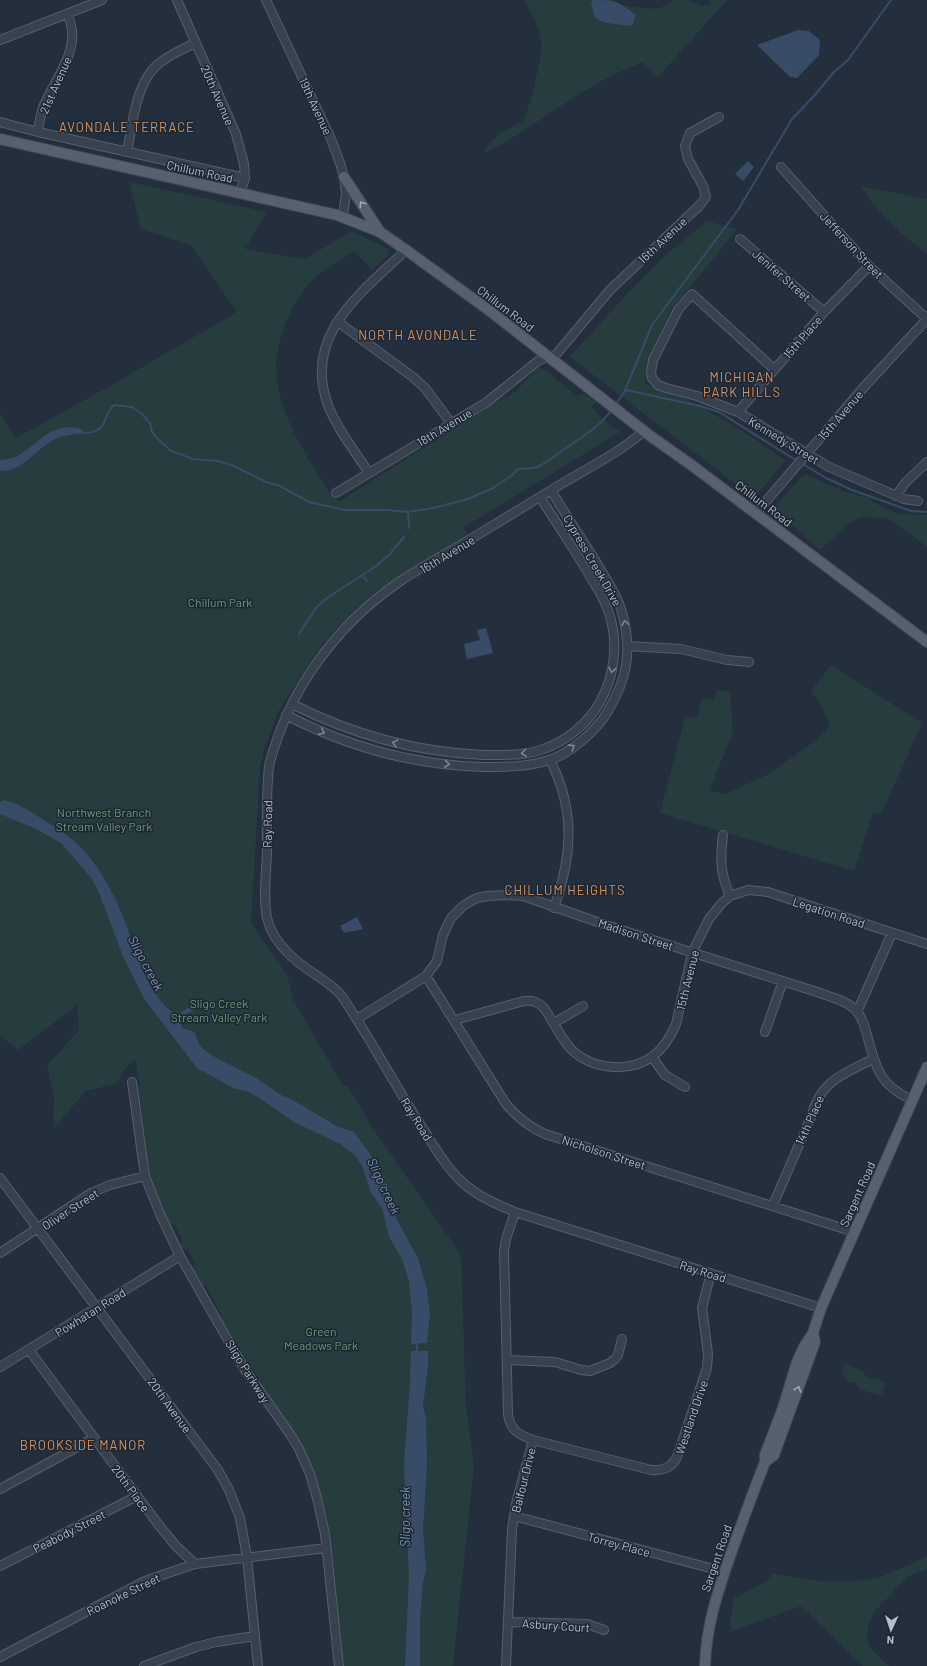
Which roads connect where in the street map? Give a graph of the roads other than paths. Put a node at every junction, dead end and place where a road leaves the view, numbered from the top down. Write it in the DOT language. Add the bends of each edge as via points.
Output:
graph roads {
  1 [pos="102,0"];
  2 [pos="177,0"];
  3 [pos="266,0"];
  4 [pos="274,0"];
  5 [pos="67,14"];
  6 [pos="275,19"];
  7 [pos="0,40"];
  8 [pos="195,43"];
  9 [pos="719,116"];
  10 [pos="0,122"];
  11 [pos="38,132"];
  12 [pos="0,139"];
  13 [pos="127,152"];
  14 [pos="781,167"];
  15 [pos="344,177"];
  16 [pos="245,178"];
  17 [pos="240,193"];
  18 [pos="343,217"];
  19 [pos="380,232"];
  20 [pos="740,239"];
  21 [pos="406,250"];
  22 [pos="869,266"];
  23 [pos="824,312"];
  24 [pos="927,319"];
  25 [pos="338,322"];
  26 [pos="549,356"];
  27 [pos="774,369"];
  28 [pos="738,412"];
  29 [pos="451,423"];
  30 [pos="644,431"];
  31 [pos="802,460"];
  32 [pos="927,462"];
  33 [pos="369,473"];
  34 [pos="551,490"];
  35 [pos="336,493"];
  36 [pos="896,496"];
  37 [pos="540,497"];
  38 [pos="918,501"];
  39 [pos="756,513"];
  40 [pos="927,642"];
  41 [pos="627,646"];
  42 [pos="749,662"];
  43 [pos="292,704"];
  44 [pos="286,715"];
  45 [pos="550,760"];
  46 [pos="723,835"];
  47 [pos="730,896"];
  48 [pos="554,908"];
  49 [pos="892,933"];
  50 [pos="927,944"];
  51 [pos="692,953"];
  52 [pos="426,976"];
  53 [pos="782,981"];
  54 [pos="583,1006"];
  55 [pos="857,1012"];
  56 [pos="357,1018"];
  57 [pos="455,1020"];
  58 [pos="554,1023"];
  59 [pos="765,1032"];
  60 [pos="652,1057"];
  61 [pos="873,1059"];
  62 [pos="927,1067"];
  63 [pos="132,1082"];
  64 [pos="685,1087"];
  65 [pos="912,1100"];
  66 [pos="145,1176"];
  67 [pos="0,1178"];
  68 [pos="773,1205"];
  69 [pos="514,1212"];
  70 [pos="38,1229"];
  71 [pos="854,1232"];
  72 [pos="0,1253"];
  73 [pos="180,1256"];
  74 [pos="711,1273"];
  75 [pos="97,1308"];
  76 [pos="821,1308"];
  77 [pos="622,1339"];
  78 [pos="29,1350"];
  79 [pos="508,1360"];
  80 [pos="0,1367"];
  81 [pos="94,1438"];
  82 [pos="533,1440"];
  83 [pos="0,1489"];
  84 [pos="137,1496"];
  85 [pos="514,1516"];
  86 [pos="326,1548"];
  87 [pos="247,1557"];
  88 [pos="195,1564"];
  89 [pos="0,1566"];
  90 [pos="725,1572"];
  91 [pos="508,1622"];
  92 [pos="604,1630"];
  93 [pos="255,1636"];
  94 [pos="0,1657"];
  95 [pos="144,1666"];
  96 [pos="258,1666"];
  97 [pos="340,1666"];
  98 [pos="506,1666"];
  99 [pos="705,1666"];
  1 -- 5 [label="street"];
  2 -- 8 [label="street, 20th Avenue"];
  3 -- 6 [label="street, 19th Avenue"];
  4 -- 6 [label="street"];
  5 -- 7 [label="street"];
  5 -- 11 [label="street, 21st Avenue" via="71,21 72,43 63,69 43,108"];
  6 -- 15 [label="street, 19th Avenue" via="331,139"];
  8 -- 13 [label="street" via="156,65 145,81 137,104"];
  8 -- 16 [label="street, 20th Avenue" via="236,134"];
  9 -- 26 [label="street, 16th Avenue" via="690,133 685,146 688,159 703,186 706,197 703,202 610,290 554,356"];
  10 -- 11 [label="street, Chillum Road"];
  11 -- 13 [label="street, Chillum Road"];
  12 -- 17 [label="main road, Chillum Road"];
  13 -- 16 [label="street, Chillum Road"];
  14 -- 22 [label="street, Jefferson Street"];
  15 -- 18 [label="street, 19th Avenue" via="346,192"];
  19 -- 15 [label="main road, one-way"];
  16 -- 17 [label="street, 20th Avenue"];
  17 -- 18 [label="main road, Chillum Road"];
  18 -- 19 [label="main road, Chillum Road"];
  19 -- 21 [label="main road, Chillum Road"];
  20 -- 23 [label="street, Jenifer Street"];
  21 -- 25 [label="street" via="353,300"];
  21 -- 26 [label="main road, Chillum Road"];
  22 -- 23 [label="street, 15th Place"];
  22 -- 24 [label="street, Jefferson Street"];
  23 -- 27 [label="street, 15th Place"];
  24 -- 31 [label="street, 15th Avenue"];
  25 -- 29 [label="street" via="413,376"];
  25 -- 33 [label="street" via="325,347 322,373 324,390 336,423"];
  26 -- 29 [label="street, 18th Avenue" via="538,361 487,402"];
  26 -- 30 [label="main road, Chillum Road"];
  27 -- 28 [label="street, 15th Place"];
  27 -- 28 [label="street, Kennedy Street" via="692,294 678,310 653,360 652,378 658,385 697,396"];
  28 -- 31 [label="street, Kennedy Street"];
  29 -- 33 [label="street, 18th Avenue"];
  30 -- 34 [label="street, 16th Avenue"];
  30 -- 39 [label="main road, Chillum Road"];
  31 -- 36 [label="street, Kennedy Street"];
  31 -- 39 [label="street, 15th Avenue"];
  32 -- 36 [label="street" via="905,483"];
  33 -- 35 [label="street, 18th Avenue"];
  34 -- 37 [label="street, 16th Avenue"];
  41 -- 34 [label="street, Cypress Creek Drive, one-way" via="626,626 617,597"];
  36 -- 38 [label="street, Kennedy Street"];
  37 -- 43 [label="street, 16th Avenue" via="400,582 375,601 332,643 305,680"];
  37 -- 43 [label="street, Cypress Creek Drive, one-way" via="607,606 615,635 612,669 603,697 597,708 570,736 546,748 527,753 447,753 367,736"];
  39 -- 40 [label="main road, Chillum Road"];
  41 -- 42 [label="street" via="666,648"];
  45 -- 41 [label="street, Cypress Creek Drive, one-way" via="587,737 606,715 623,682"];
  43 -- 44 [label="street, 16th Avenue"];
  44 -- 45 [label="street, Cypress Creek Drive, one-way" via="355,745 426,762 510,767"];
  44 -- 56 [label="street, Ray Road" via="274,747 268,777 267,918 270,928 286,952 337,990"];
  45 -- 48 [label="street" via="562,789 569,836 566,868"];
  46 -- 47 [label="street" via="720,865"];
  47 -- 49 [label="street, Legation Road" via="748,890 768,892"];
  47 -- 51 [label="street, 15th Avenue" via="709,919"];
  48 -- 51 [label="street, Madison Street"];
  48 -- 52 [label="street, Madison Street" via="517,896 488,896 471,901 456,912 446,925 437,961"];
  49 -- 50 [label="street, Legation Road"];
  49 -- 55 [label="street"];
  51 -- 53 [label="street, Madison Street"];
  51 -- 60 [label="street, 15th Avenue" via="676,1024 664,1046"];
  52 -- 56 [label="street, Madison Street"];
  52 -- 57 [label="street, Nicholson Street"];
  53 -- 55 [label="street, Madison Street" via="839,1000"];
  53 -- 59 [label="street"];
  54 -- 58 [label="street"];
  55 -- 61 [label="street" via="864,1026"];
  56 -- 69 [label="street, Ray Road" via="443,1160 462,1182 474,1191"];
  57 -- 58 [label="street, 15th Avenue" via="531,1000 540,1004"];
  57 -- 68 [label="street, Nicholson Street" via="506,1104 532,1128"];
  58 -- 60 [label="street, 15th Avenue" via="571,1050 596,1064 629,1066"];
  60 -- 64 [label="street" via="665,1075"];
  61 -- 65 [label="street" via="889,1085"];
  61 -- 68 [label="street, 14th Place" via="833,1080 820,1093"];
  62 -- 65 [label="main road, Sargent Road"];
  63 -- 66 [label="street, Sligo Parkway"];
  65 -- 71 [label="main road, Sargent Road"];
  66 -- 70 [label="street, Oliver Street" via="90,1193"];
  66 -- 73 [label="street, Sligo Parkway"];
  67 -- 70 [label="street, 20th Avenue"];
  68 -- 71 [label="street, Nicholson Street"];
  69 -- 74 [label="street, Ray Road"];
  69 -- 79 [label="street, Balfour Drive" via="504,1251"];
  70 -- 72 [label="street, Oliver Street"];
  70 -- 75 [label="street, 20th Avenue"];
  71 -- 76 [label="main road, Sargent Road"];
  73 -- 75 [label="street, Powhatan Road"];
  73 -- 86 [label="street, Sligo Parkway" via="245,1370 299,1449 317,1498"];
  74 -- 76 [label="street, Ray Road"];
  74 -- 82 [label="street, Westland Drive" via="702,1308 708,1354 707,1368 672,1465 663,1470 651,1470"];
  75 -- 78 [label="street, Powhatan Road"];
  75 -- 87 [label="street, 20th Avenue" via="218,1470 237,1508"];
  76 -- 90 [label="main road, Sargent Road" via="813,1333 815,1342 795,1398 774,1455 765,1462"];
  77 -- 79 [label="street" via="618,1355 610,1363 590,1371 548,1361"];
  78 -- 80 [label="street, Powhatan Road"];
  78 -- 81 [label="street, 20th Place"];
  79 -- 82 [label="street, Balfour Drive" via="510,1422 513,1430 519,1435"];
  81 -- 83 [label="street"];
  81 -- 84 [label="street, 20th Place"];
  82 -- 85 [label="street, Balfour Drive"];
  84 -- 88 [label="street, 20th Place" via="176,1546"];
  84 -- 89 [label="street, Peabody Street"];
  85 -- 90 [label="street, Torrey Place"];
  85 -- 91 [label="street, Balfour Drive"];
  86 -- 87 [label="street, Roanoke Street"];
  86 -- 97 [label="street, Sligo Parkway"];
  87 -- 88 [label="street, Roanoke Street"];
  87 -- 93 [label="street, 20th Avenue"];
  88 -- 94 [label="street, Roanoke Street" via="145,1581"];
  90 -- 99 [label="main road, Sargent Road" via="708,1629"];
  91 -- 92 [label="street, Asbury Court" via="586,1624"];
  91 -- 98 [label="street, Balfour Drive"];
  93 -- 95 [label="street" via="196,1647"];
  93 -- 96 [label="street, 20th Avenue"];
}
